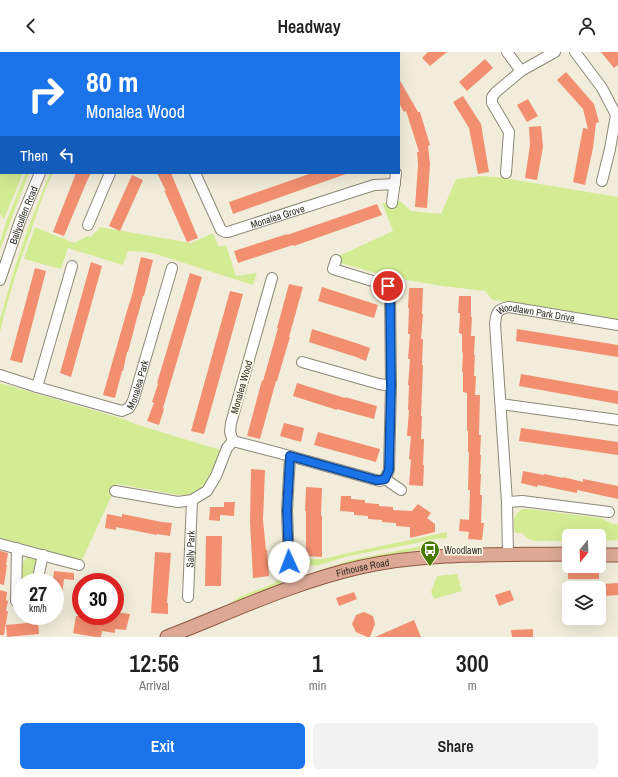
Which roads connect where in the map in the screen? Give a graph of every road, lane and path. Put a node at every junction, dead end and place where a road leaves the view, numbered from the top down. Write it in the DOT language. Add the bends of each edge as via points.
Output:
graph roads {
  1 [pos="507,52"];
  2 [pos="555,52"];
  3 [pos="575,52"];
  4 [pos="521,71"];
  5 [pos="506,173"];
  6 [pos="40,174"];
  7 [pos="110,174"];
  8 [pos="195,174"];
  9 [pos="396,174"];
  10 [pos="602,181"];
  11 [pos="395,184"];
  12 [pos="392,203"];
  13 [pos="88,225"];
  14 [pos="336,260"];
  15 [pos="72,266"];
  16 [pos="172,268"];
  17 [pos="272,278"];
  18 [pos="0,280"];
  19 [pos="618,325"];
  20 [pos="302,362"];
  21 [pos="0,375"];
  22 [pos="391,386"];
  23 [pos="37,387"];
  24 [pos="501,404"];
  25 [pos="618,420"];
  26 [pos="234,441"];
  27 [pos="290,456"];
  28 [pos="385,479"];
  29 [pos="401,490"];
  30 [pos="115,491"];
  31 [pos="192,500"];
  32 [pos="507,502"];
  33 [pos="609,512"];
  34 [pos="0,544"];
  35 [pos="17,548"];
  36 [pos="562,554"];
  37 [pos="43,555"];
  38 [pos="508,555"];
  39 [pos="606,555"];
  40 [pos="618,555"];
  41 [pos="79,565"];
  42 [pos="17,573"];
  43 [pos="39,573"];
  44 [pos="296,586"];
  45 [pos="188,597"];
  46 [pos="167,637"];
  1 -- 4 [label="street"];
  2 -- 4 [label="street"];
  3 -- 10 [label="street" via="602,88 616,115"];
  4 -- 5 [label="street" via="492,97 492,102 509,132"];
  6 -- 18 [label="street, Ballycullen Road"];
  7 -- 13 [label="street"];
  8 -- 11 [label="street, Monalea Grove" via="221,230 228,232 374,185"];
  9 -- 11 [label="street"];
  11 -- 12 [label="street"];
  14 -- 22 [label="street" via="333,269 388,286"];
  15 -- 23 [label="street"];
  16 -- 23 [label="street, Monalea Park" via="129,408 122,411"];
  17 -- 26 [label="street, Monalea Wood" via="231,423 230,432"];
  19 -- 24 [label="street, Woodlawn Park Drive" via="509,307 499,310 495,324"];
  20 -- 22 [label="street"];
  21 -- 23 [label="street, Monalea Park"];
  22 -- 28 [label="street" via="389,470"];
  24 -- 25 [label="street"];
  24 -- 32 [label="street, Woodlawn Park Drive"];
  26 -- 27 [label="street"];
  26 -- 31 [label="street" via="227,448 207,491"];
  27 -- 28 [label="street" via="376,480"];
  27 -- 44 [label="street" via="287,511 289,562"];
  28 -- 29 [label="street"];
  30 -- 31 [label="street" via="178,502"];
  31 -- 45 [label="street, Sally Park"];
  32 -- 33 [label="street" via="522,501"];
  32 -- 38 [label="street, Woodlawn Park Drive"];
  34 -- 35 [label="street"];
  35 -- 37 [label="street"];
  35 -- 42 [label="street"];
  36 -- 38 [label="main road, Firhouse Road"];
  37 -- 41 [label="street"];
  37 -- 43 [label="street"];
  38 -- 44 [label="main road, Firhouse Road" via="404,559 361,567"];
  39 -- 40 [label="main road"];
  44 -- 46 [label="main road, Firhouse Road"];
}
